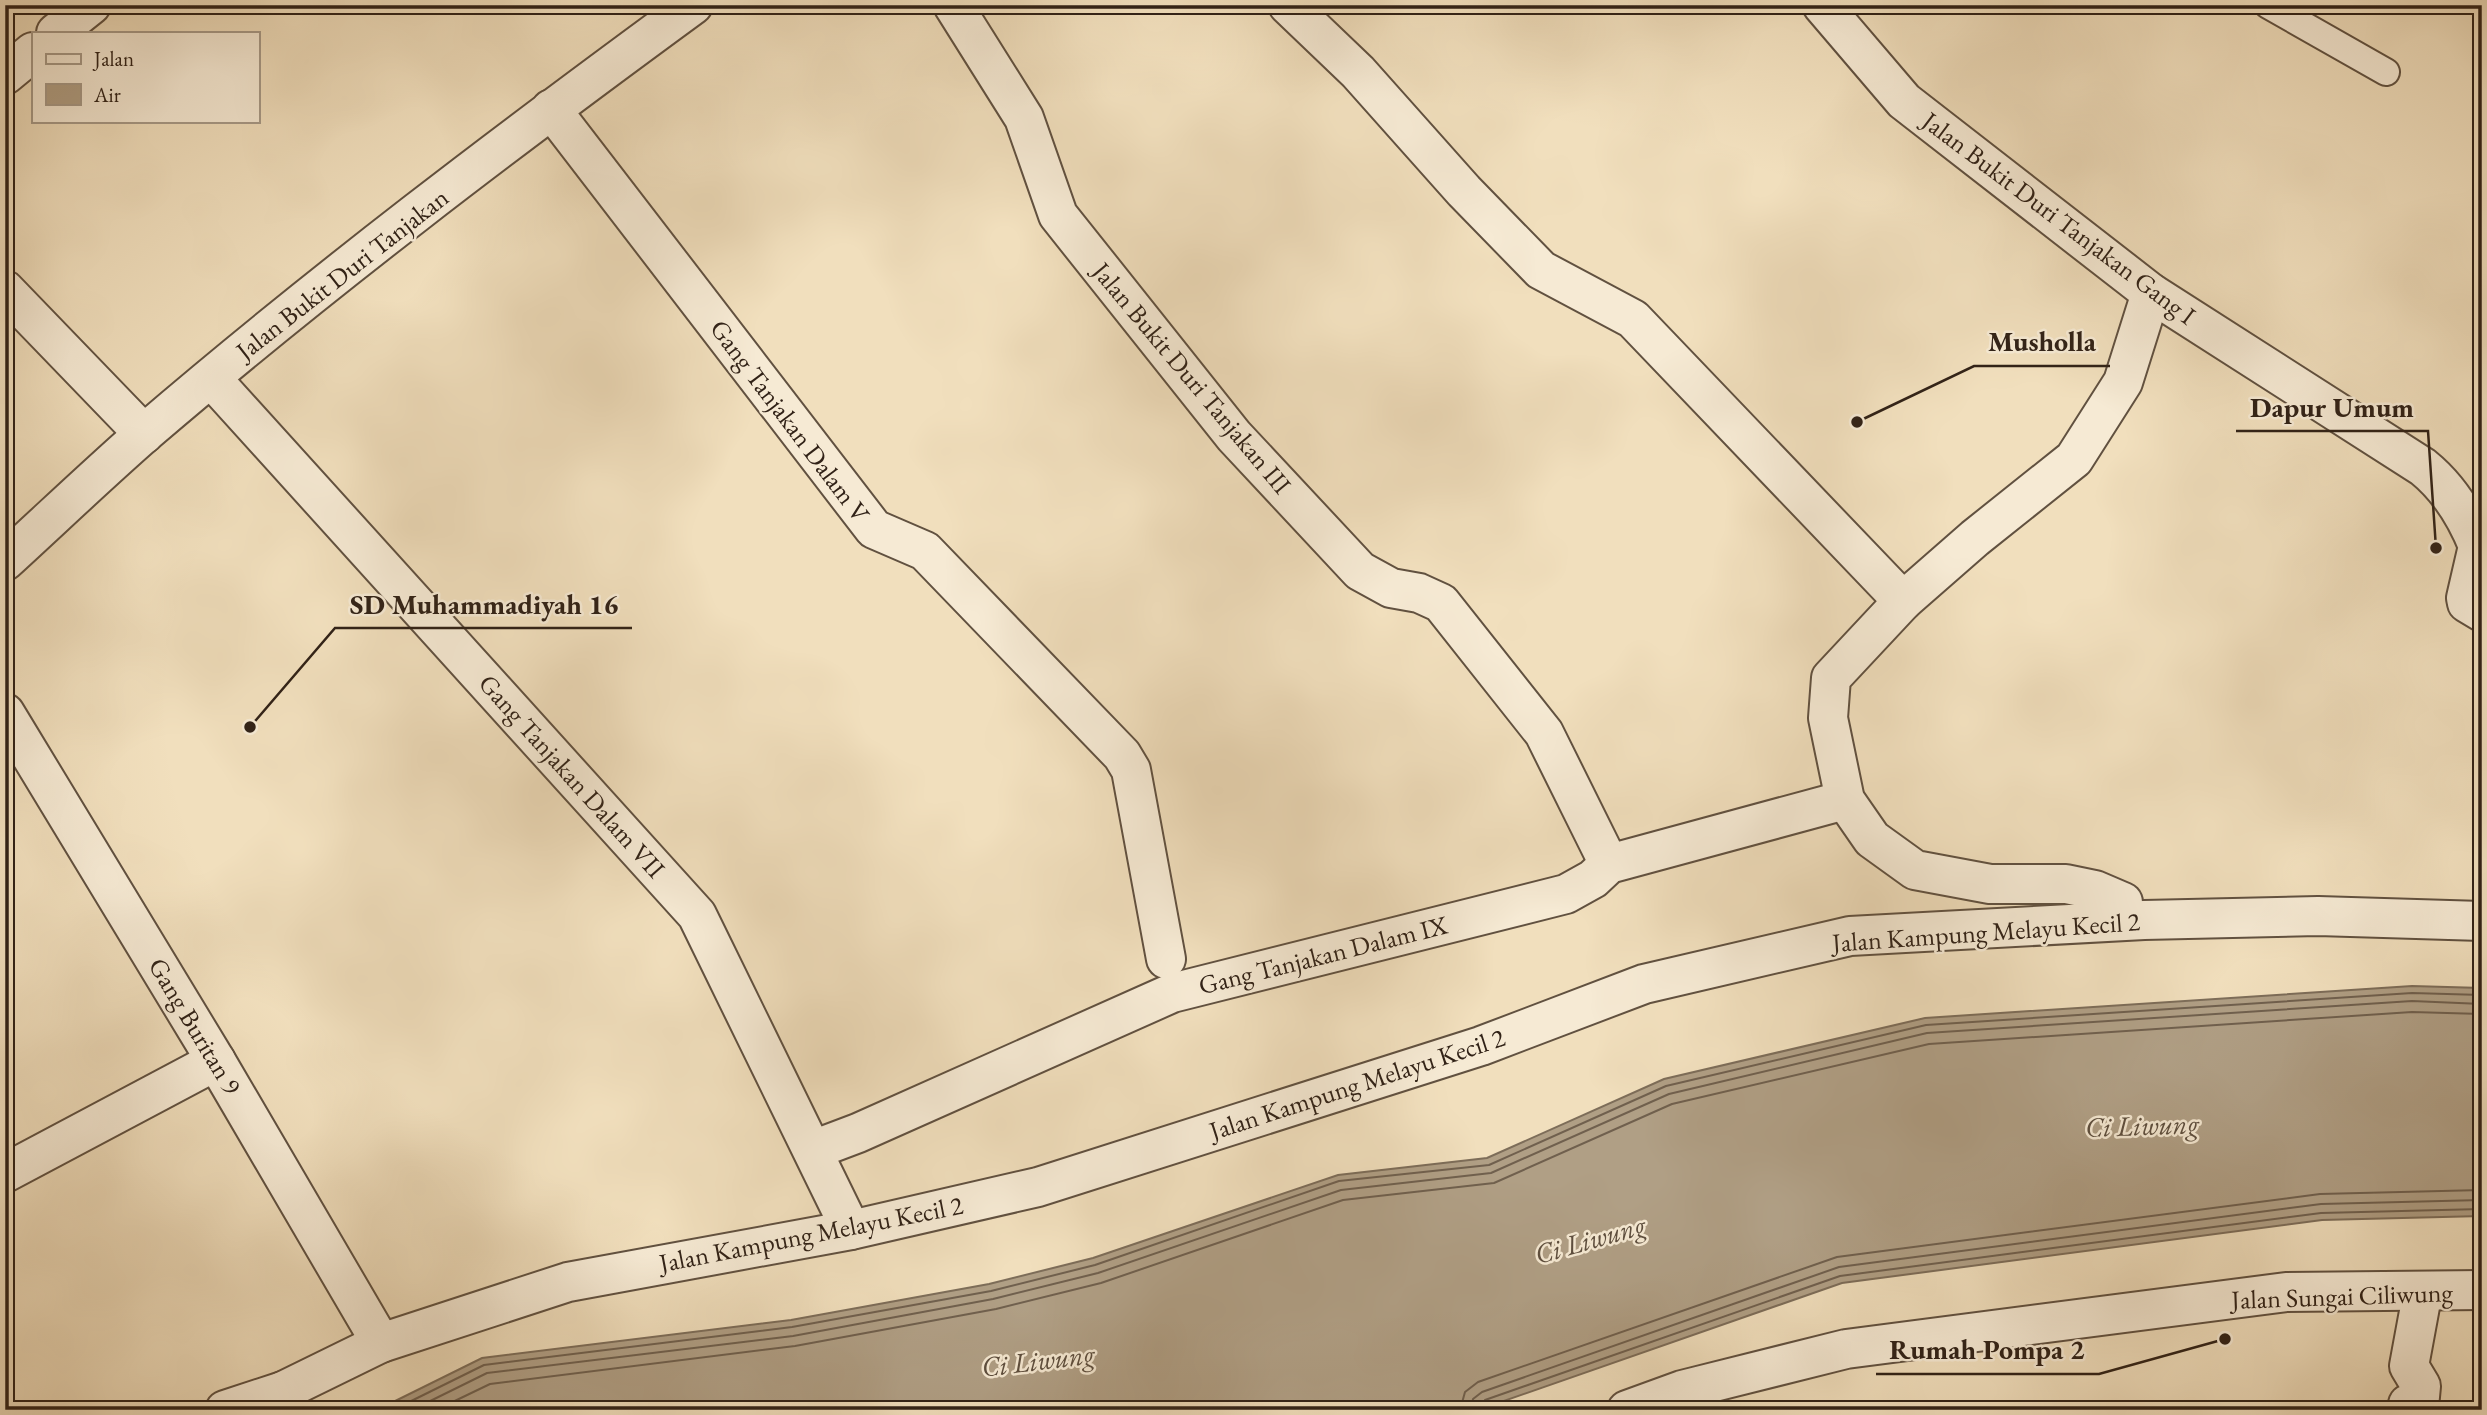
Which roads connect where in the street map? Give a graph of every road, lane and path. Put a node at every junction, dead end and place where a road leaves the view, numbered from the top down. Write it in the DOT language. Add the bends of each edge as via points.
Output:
graph roads {
  1 [pos="91,5"];
  2 [pos="693,5"];
  3 [pos="953,5"];
  4 [pos="1288,5"];
  5 [pos="1822,5"];
  6 [pos="2268,5"];
  7 [pos="57,32"];
  8 [pos="32,53"];
  9 [pos="2386,72"];
  10 [pos="5,75"];
  11 [pos="551,109"];
  12 [pos="5,290"];
  13 [pos="2151,293"];
  14 [pos="211,378"];
  15 [pos="144,434"];
  16 [pos="5,561"];
  17 [pos="1903,601"];
  18 [pos="2482,612"];
  19 [pos="5,713"];
  20 [pos="1845,800"];
  21 [pos="1609,864"];
  22 [pos="2123,902"];
  23 [pos="2482,921"];
  24 [pos="1167,959"];
  25 [pos="216,1061"];
  26 [pos="813,1150"];
  27 [pos="5,1173"];
  28 [pos="851,1230"];
  29 [pos="2482,1290"];
  30 [pos="2421,1301"];
  31 [pos="380,1343"];
  32 [pos="274,1400"];
  33 [pos="225,1410"];
  34 [pos="1627,1410"];
  35 [pos="2408,1410"];
  1 -- 7 [label="street"];
  2 -- 11 [label="street, Jalan Bukit Duri Tanjakan"];
  3 -- 21 [label="street, Jalan Bukit Duri Tanjakan III" via="1024,118 1058,215 1234,436 1360,571 1391,588 1441,603 1544,733"];
  4 -- 17 [label="street" via="1357,72 1541,270 1633,319"];
  5 -- 13 [label="street, Jalan Bukit Duri Tanjakan Gang I" via="1904,101"];
  6 -- 9 [label="lane"];
  8 -- 10 [label="street"];
  11 -- 14 [label="street, Jalan Bukit Duri Tanjakan"];
  11 -- 24 [label="street, Gang Tanjakan Dalam V" via="874,529 925,551 1122,755 1131,770"];
  12 -- 15 [label="street"];
  13 -- 17 [label="street" via="2123,383 2074,459"];
  13 -- 18 [label="street, Jalan Bukit Duri Tanjakan Gang I" via="2440,481 2478,546 2466,598"];
  14 -- 15 [label="street, Jalan Bukit Duri Tanjakan"];
  14 -- 26 [label="street, Gang Tanjakan Dalam VII" via="697,915"];
  15 -- 16 [label="street, Jalan Bukit Duri Tanjakan"];
  17 -- 20 [label="street" via="1831,678 1828,718"];
  19 -- 25 [label="street, Gang Buritan 9"];
  20 -- 21 [label="street, Gang Tanjakan Dalam IX"];
  20 -- 22 [label="street" via="1872,839 1915,870 1990,884 2066,884"];
  21 -- 26 [label="street, Gang Tanjakan Dalam IX" via="1566,894 1172,993"];
  23 -- 28 [label="street, Jalan Kampung Melayu Kecil 2" via="2318,916 2144,920 1850,936 1644,984 1481,1046 1038,1187"];
  25 -- 27 [label="street"];
  25 -- 31 [label="street, Gang Buritan 9"];
  26 -- 28 [label="street, Gang Tanjakan Dalam VII"];
  28 -- 31 [label="street, Jalan Kampung Melayu Kecil 2" via="568,1282"];
  29 -- 34 [label="street, Jalan Sungai Ciliwung" via="2286,1292 1846,1349 1682,1390"];
  30 -- 35 [label="street" via="2409,1366 2421,1386 2419,1407 2408,1404"];
  31 -- 32 [label="street, Jalan Kampung Melayu Kecil 2"];
  32 -- 33 [label="street, Jalan Kampung Melayu Kecil 2"];
}
